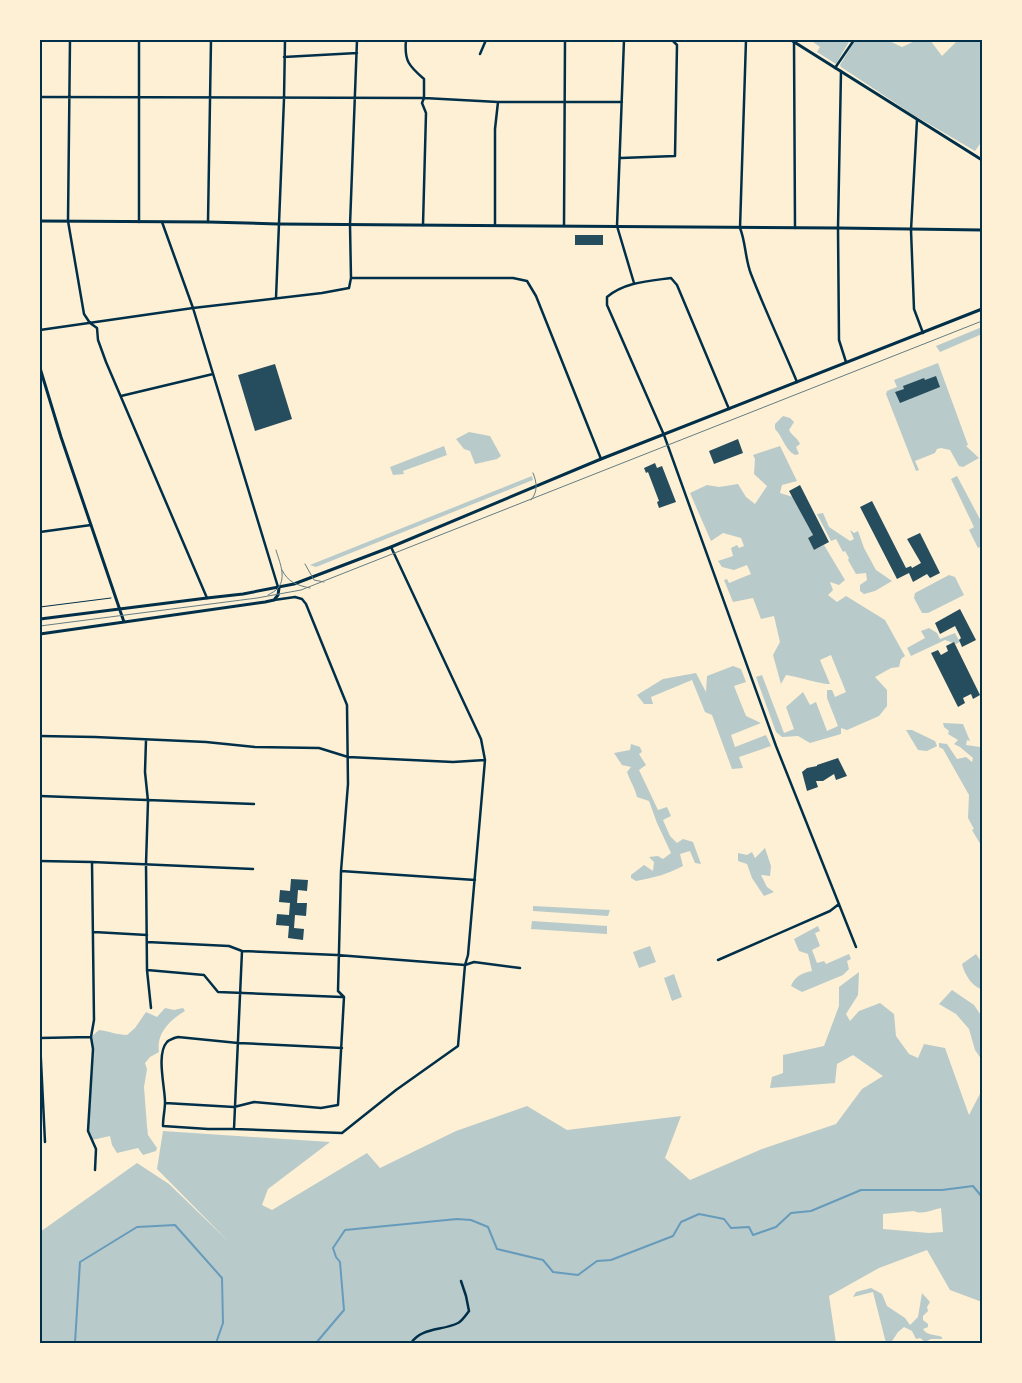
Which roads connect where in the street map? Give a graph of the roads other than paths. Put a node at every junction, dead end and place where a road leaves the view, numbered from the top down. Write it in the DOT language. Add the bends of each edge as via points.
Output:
graph roads {
  1 [pos="70,40"];
  2 [pos="138,40"];
  3 [pos="211,40"];
  4 [pos="284,40"];
  5 [pos="357,40"];
  6 [pos="406,40"];
  7 [pos="486,40"];
  8 [pos="565,40"];
  9 [pos="624,40"];
  10 [pos="672,40"];
  11 [pos="746,40"];
  12 [pos="854,40"];
  13 [pos="792,41"];
  14 [pos="357,53"];
  15 [pos="480,54"];
  16 [pos="284,57"];
  17 [pos="835,68"];
  18 [pos="841,71"];
  19 [pos="40,97"];
  20 [pos="70,97"];
  21 [pos="138,97"];
  22 [pos="424,98"];
  23 [pos="210,99"];
  24 [pos="284,99"];
  25 [pos="356,99"];
  26 [pos="498,102"];
  27 [pos="564,102"];
  28 [pos="622,102"];
  29 [pos="917,120"];
  30 [pos="621,158"];
  31 [pos="982,160"];
  32 [pos="40,220"];
  33 [pos="68,221"];
  34 [pos="139,222"];
  35 [pos="162,222"];
  36 [pos="208,222"];
  37 [pos="278,224"];
  38 [pos="350,224"];
  39 [pos="423,225"];
  40 [pos="495,225"];
  41 [pos="564,226"];
  42 [pos="617,226"];
  43 [pos="740,228"];
  44 [pos="795,228"];
  45 [pos="838,228"];
  46 [pos="911,230"];
  47 [pos="982,230"];
  48 [pos="351,278"];
  49 [pos="634,283"];
  50 [pos="276,298"];
  51 [pos="193,308"];
  52 [pos="982,309"];
  53 [pos="90,323"];
  54 [pos="40,330"];
  55 [pos="923,332"];
  56 [pos="846,362"];
  57 [pos="40,368"];
  58 [pos="214,374"];
  59 [pos="797,382"];
  60 [pos="121,396"];
  61 [pos="729,409"];
  62 [pos="664,435"];
  63 [pos="602,459"];
  64 [pos="92,524"];
  65 [pos="40,532"];
  66 [pos="391,547"];
  67 [pos="279,588"];
  68 [pos="278,595"];
  69 [pos="207,598"];
  70 [pos="281,599"];
  71 [pos="274,600"];
  72 [pos="121,609"];
  73 [pos="40,619"];
  74 [pos="124,622"];
  75 [pos="40,634"];
  76 [pos="40,736"];
  77 [pos="146,740"];
  78 [pos="348,757"];
  79 [pos="485,760"];
  80 [pos="40,796"];
  81 [pos="148,800"];
  82 [pos="254,804"];
  83 [pos="40,861"];
  84 [pos="92,862"];
  85 [pos="146,864"];
  86 [pos="253,869"];
  87 [pos="341,871"];
  88 [pos="475,880"];
  89 [pos="839,904"];
  90 [pos="94,932"];
  91 [pos="147,936"];
  92 [pos="147,942"];
  93 [pos="856,947"];
  94 [pos="242,951"];
  95 [pos="338,955"];
  96 [pos="718,960"];
  97 [pos="464,965"];
  98 [pos="520,968"];
  99 [pos="147,970"];
  100 [pos="241,994"];
  101 [pos="344,997"];
  102 [pos="151,1008"];
  103 [pos="91,1036"];
  104 [pos="40,1039"];
  105 [pos="238,1042"];
  106 [pos="342,1048"];
  107 [pos="166,1103"];
  108 [pos="234,1107"];
  109 [pos="234,1129"];
  110 [pos="45,1142"];
  111 [pos="95,1170"];
  112 [pos="460,1281"];
  113 [pos="411,1343"];
  1 -- 20 [label="street"];
  2 -- 21 [label="street"];
  3 -- 23 [label="street"];
  4 -- 16 [label="street"];
  5 -- 14 [label="street"];
  6 -- 22 [label="street" via="406,60 424,79"];
  7 -- 15 [label="street"];
  8 -- 27 [label="street"];
  9 -- 28 [label="street"];
  10 -- 30 [label="street" via="677,45 675,156"];
  11 -- 43 [label="street"];
  12 -- 17 [label="street"];
  13 -- 17 [label="main road"];
  13 -- 44 [label="street"];
  14 -- 16 [label="street"];
  14 -- 25 [label="street"];
  16 -- 24 [label="street"];
  17 -- 18 [label="main road"];
  18 -- 29 [label="main road"];
  18 -- 45 [label="street"];
  19 -- 20 [label="street"];
  20 -- 21 [label="street"];
  20 -- 33 [label="street"];
  21 -- 23 [label="street"];
  21 -- 34 [label="street"];
  22 -- 25 [label="street"];
  22 -- 26 [label="street"];
  22 -- 39 [label="street"];
  23 -- 24 [label="street"];
  23 -- 36 [label="street"];
  24 -- 25 [label="street"];
  24 -- 37 [label="street"];
  25 -- 38 [label="street"];
  26 -- 27 [label="street"];
  26 -- 40 [label="street"];
  27 -- 28 [label="street"];
  27 -- 41 [label="street"];
  28 -- 30 [label="street"];
  29 -- 31 [label="main road"];
  29 -- 46 [label="street"];
  30 -- 42 [label="street"];
  32 -- 33 [label="main road"];
  33 -- 34 [label="main road"];
  33 -- 53 [label="street" via="84,314"];
  34 -- 35 [label="main road"];
  35 -- 36 [label="main road"];
  35 -- 51 [label="street"];
  36 -- 37 [label="main road"];
  37 -- 38 [label="main road"];
  37 -- 50 [label="street"];
  38 -- 39 [label="main road"];
  38 -- 48 [label="street"];
  39 -- 40 [label="main road"];
  40 -- 41 [label="main road"];
  41 -- 42 [label="main road"];
  42 -- 43 [label="main road"];
  42 -- 49 [label="street"];
  43 -- 44 [label="main road"];
  43 -- 59 [label="street" via="751,272"];
  44 -- 45 [label="main road"];
  45 -- 46 [label="main road"];
  45 -- 56 [label="street" via="839,340"];
  46 -- 47 [label="main road"];
  46 -- 55 [label="street" via="914,309"];
  48 -- 50 [label="street" via="349,288"];
  48 -- 63 [label="street" via="513,278 527,281"];
  49 -- 61 [label="street" via="671,278 678,285"];
  49 -- 62 [label="street" via="613,292 607,297 607,305"];
  50 -- 51 [label="street"];
  51 -- 53 [label="street"];
  51 -- 58 [label="street"];
  52 -- 55 [label="main road"];
  53 -- 54 [label="street"];
  53 -- 60 [label="street" via="97,328 103,355"];
  55 -- 56 [label="main road"];
  56 -- 59 [label="main road"];
  57 -- 64 [label="main road"];
  58 -- 60 [label="street"];
  58 -- 67 [label="street"];
  59 -- 61 [label="main road"];
  60 -- 69 [label="street"];
  61 -- 62 [label="main road"];
  62 -- 63 [label="main road"];
  62 -- 89 [label="street" via="773,736"];
  63 -- 66 [label="main road"];
  64 -- 65 [label="street"];
  64 -- 72 [label="main road"];
  66 -- 67 [label="main road"];
  66 -- 79 [label="street" via="481,738"];
  67 -- 68 [label="main road"];
  67 -- 69 [label="main road"];
  68 -- 70 [label="street"];
  68 -- 71 [label="main road"];
  69 -- 72 [label="main road"];
  70 -- 71 [label="street"];
  70 -- 78 [label="street" via="295,597 306,604 347,705"];
  71 -- 74 [label="main road"];
  72 -- 73 [label="main road"];
  72 -- 74 [label="main road"];
  74 -- 75 [label="main road"];
  76 -- 77 [label="street"];
  77 -- 78 [label="street" via="319,748"];
  77 -- 81 [label="street"];
  78 -- 79 [label="street" via="453,762"];
  78 -- 87 [label="street"];
  79 -- 88 [label="street"];
  80 -- 81 [label="street"];
  81 -- 82 [label="street"];
  81 -- 85 [label="street"];
  83 -- 84 [label="street"];
  84 -- 85 [label="street"];
  84 -- 90 [label="street"];
  85 -- 86 [label="street"];
  85 -- 91 [label="street"];
  87 -- 88 [label="street"];
  87 -- 95 [label="street"];
  88 -- 97 [label="street" via="468,955"];
  89 -- 93 [label="street"];
  89 -- 96 [label="street" via="830,911"];
  90 -- 91 [label="street"];
  90 -- 103 [label="street" via="94,1020"];
  91 -- 92 [label="street"];
  92 -- 94 [label="street" via="229,946"];
  92 -- 99 [label="street"];
  94 -- 95 [label="street"];
  94 -- 100 [label="street"];
  95 -- 97 [label="street"];
  95 -- 101 [label="street" via="338,991"];
  97 -- 98 [label="street" via="474,962"];
  97 -- 109 [label="street" via="458,1046 342,1133"];
  99 -- 100 [label="street" via="204,975 218,992"];
  99 -- 102 [label="street"];
  100 -- 101 [label="street"];
  100 -- 105 [label="street"];
  101 -- 106 [label="street"];
  103 -- 104 [label="street"];
  103 -- 111 [label="street" via="94,1048 88,1130 96,1149"];
  104 -- 110 [label="street"];
  105 -- 106 [label="street"];
  105 -- 107 [label="street" via="178,1037 169,1040 163,1052 162,1070"];
  105 -- 108 [label="street"];
  106 -- 108 [label="street" via="338,1106 321,1108 254,1102"];
  107 -- 108 [label="street"];
  107 -- 109 [label="street" via="163,1126"];
  108 -- 109 [label="street"];
  112 -- 113 [label="street" via="469,1311 459,1322 415,1336"];
}
